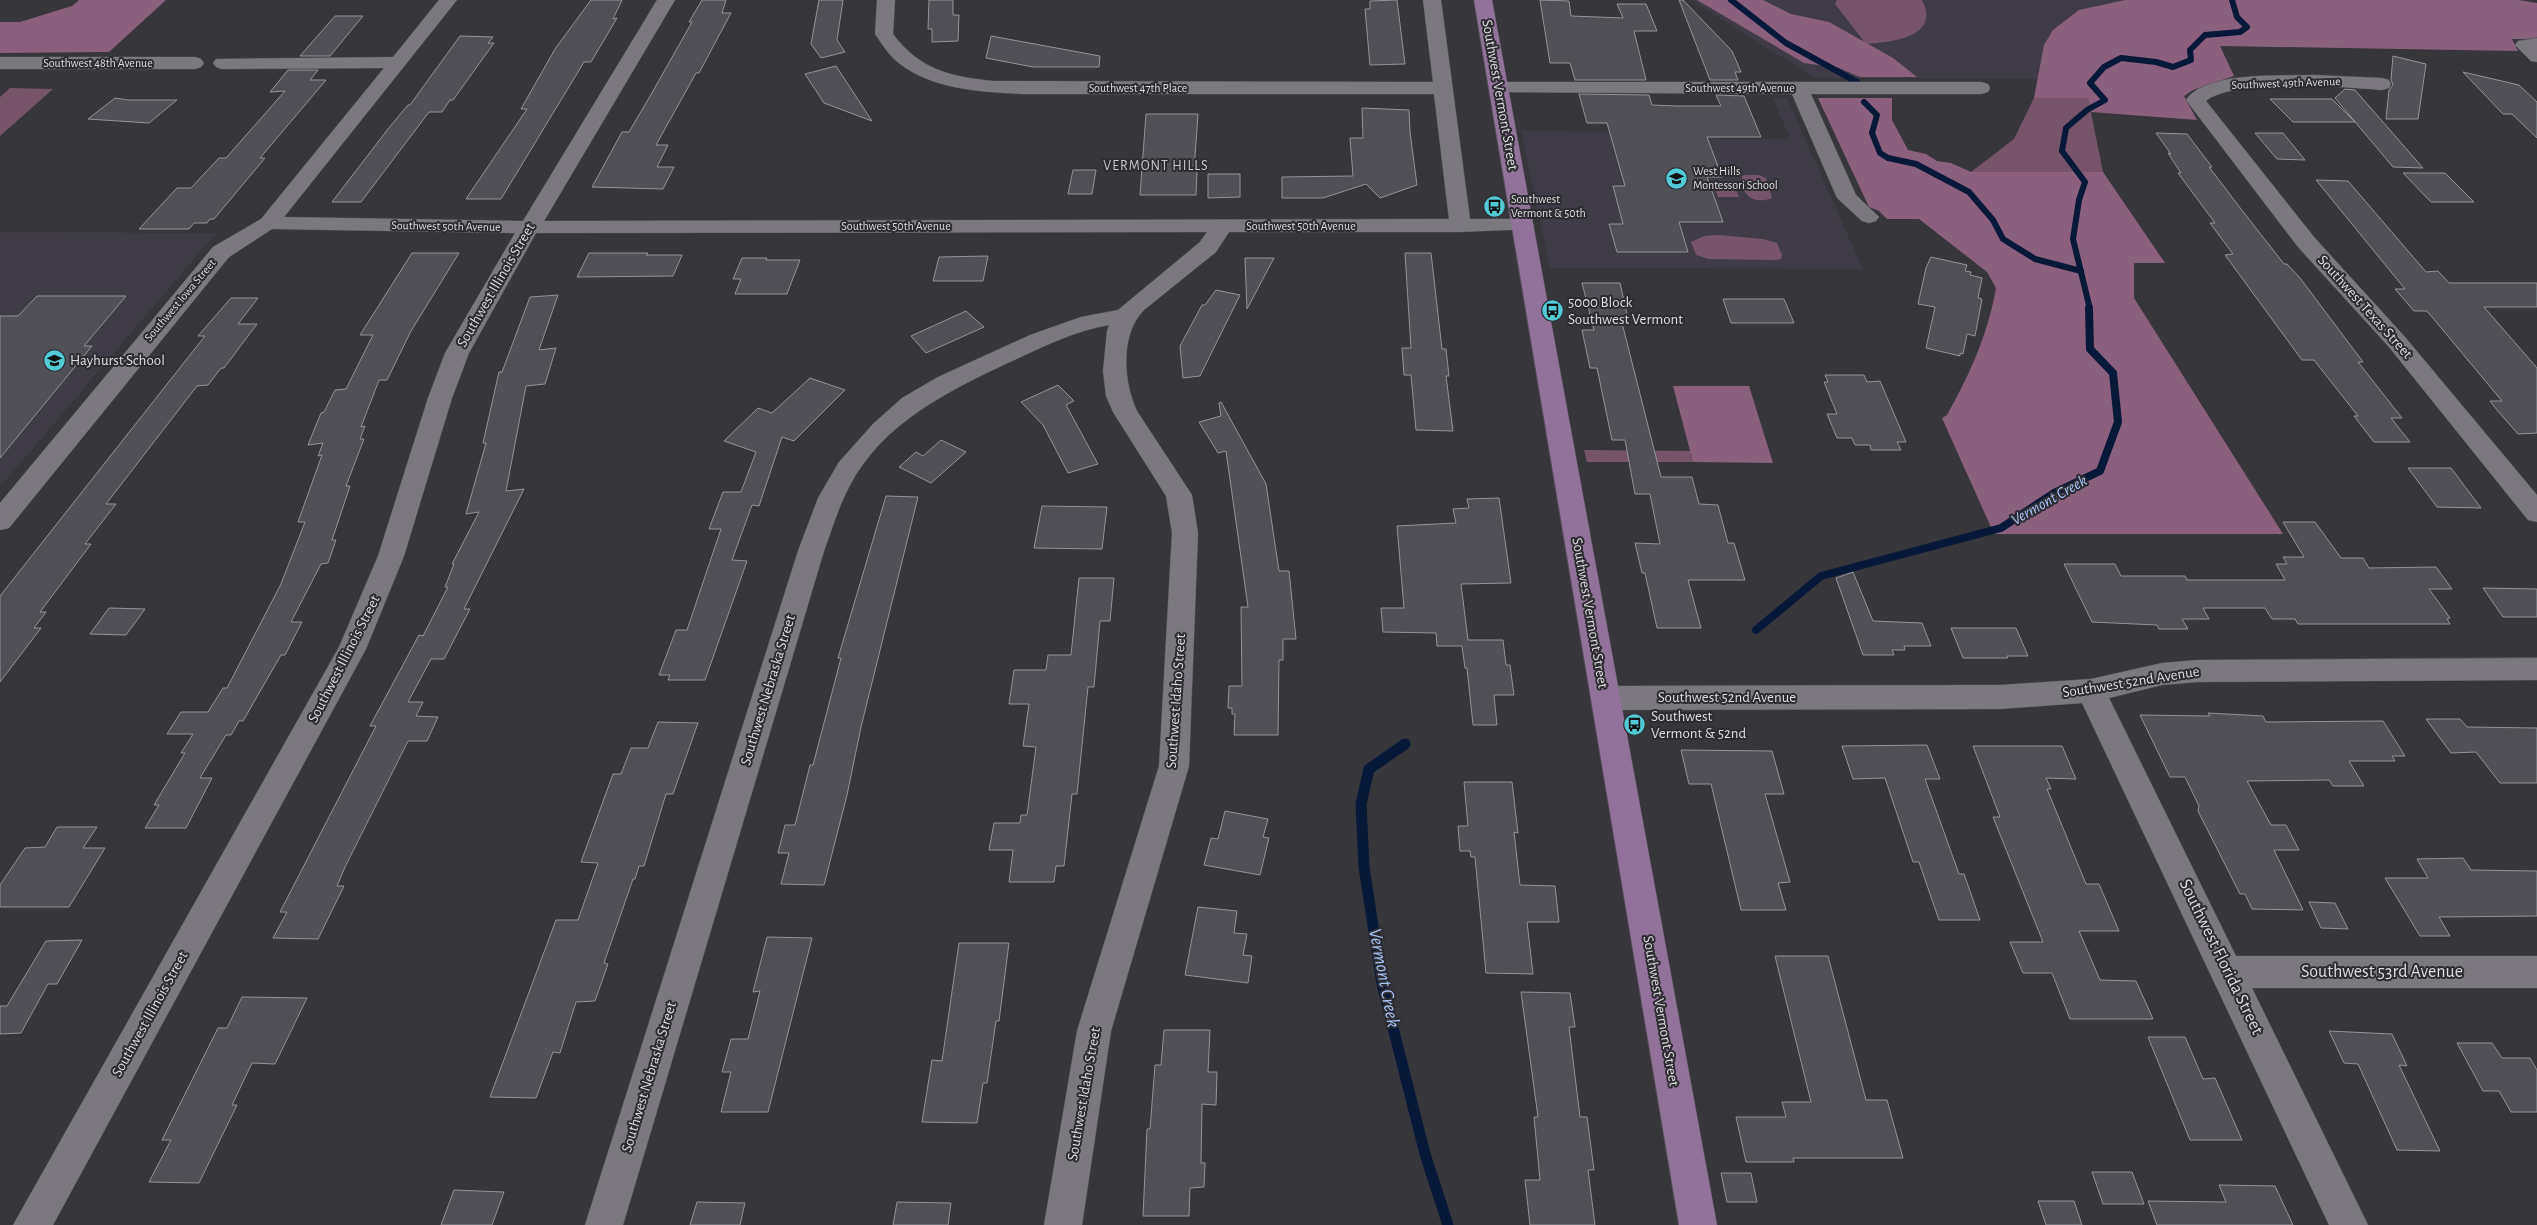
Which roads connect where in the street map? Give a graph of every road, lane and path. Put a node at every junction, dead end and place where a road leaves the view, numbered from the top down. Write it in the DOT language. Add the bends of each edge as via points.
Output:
graph roads {
  1 [pos="448,0"];
  2 [pos="666,0"];
  3 [pos="886,0"];
  4 [pos="1432,0"];
  5 [pos="1483,0"];
  6 [pos="397,62"];
  7 [pos="0,63"];
  8 [pos="195,63"];
  9 [pos="222,63"];
  10 [pos="2382,84"];
  11 [pos="1443,88"];
  12 [pos="1499,88"];
  13 [pos="1799,88"];
  14 [pos="1981,88"];
  15 [pos="2195,100"];
  16 [pos="1869,217"];
  17 [pos="268,223"];
  18 [pos="1220,226"];
  19 [pos="1460,226"];
  20 [pos="1523,226"];
  21 [pos="530,227"];
  22 [pos="1125,316"];
  23 [pos="2537,514"];
  24 [pos="0,521"];
  25 [pos="2537,669"];
  26 [pos="2091,691"];
  27 [pos="1605,698"];
  28 [pos="2228,972"];
  29 [pos="2537,972"];
  30 [pos="32,1225"];
  31 [pos="604,1225"];
  32 [pos="1063,1225"];
  33 [pos="1698,1225"];
  34 [pos="2349,1225"];
  1 -- 6 [label="street, Southwest Iowa Street"];
  2 -- 21 [label="street, Southwest Illinois Street"];
  3 -- 11 [label="street, Southwest 47th Place" via="884,34 906,60 928,72 975,84 1024,88"];
  4 -- 11 [label="street"];
  5 -- 12 [label="main road, Southwest Vermont Street"];
  6 -- 9 [label="street"];
  6 -- 17 [label="street, Southwest Iowa Street"];
  7 -- 8 [label="street, Southwest 48th Avenue"];
  10 -- 15 [label="street, Southwest 49th Avenue" via="2332,81 2236,84 2204,91"];
  11 -- 19 [label="street"];
  12 -- 13 [label="street, Southwest 49th Avenue"];
  12 -- 20 [label="main road, Southwest Vermont Street"];
  13 -- 14 [label="street, Southwest 49th Avenue"];
  13 -- 16 [label="street" via="1847,198"];
  15 -- 23 [label="street, Southwest Texas Street" via="2306,242 2415,364"];
  17 -- 21 [label="street, Southwest 50th Avenue"];
  17 -- 24 [label="street, Southwest Iowa Street" via="221,252"];
  18 -- 19 [label="street, Southwest 50th Avenue"];
  18 -- 21 [label="street, Southwest 50th Avenue"];
  18 -- 22 [label="street" via="1218,236 1208,247"];
  19 -- 20 [label="street, Southwest 50th Avenue"];
  20 -- 27 [label="main road, Southwest Vermont Street"];
  21 -- 30 [label="street, Southwest Illinois Street" via="457,353 391,556 352,649"];
  22 -- 31 [label="street, Southwest Nebraska Street" via="1054,333 921,397 872,440 834,490 808,561"];
  22 -- 32 [label="street, Southwest Idaho Street" via="1118,331 1115,371 1118,396 1179,495 1185,533 1174,766 1094,1031"];
  25 -- 26 [label="street, Southwest 52nd Avenue" via="2197,671 2162,674"];
  26 -- 27 [label="street, Southwest 52nd Avenue" via="2000,697"];
  26 -- 28 [label="street, Southwest Florida Street"];
  27 -- 33 [label="main road, Southwest Vermont Street"];
  28 -- 29 [label="street, Southwest 53rd Avenue"];
  28 -- 34 [label="street, Southwest Florida Street"];
}
